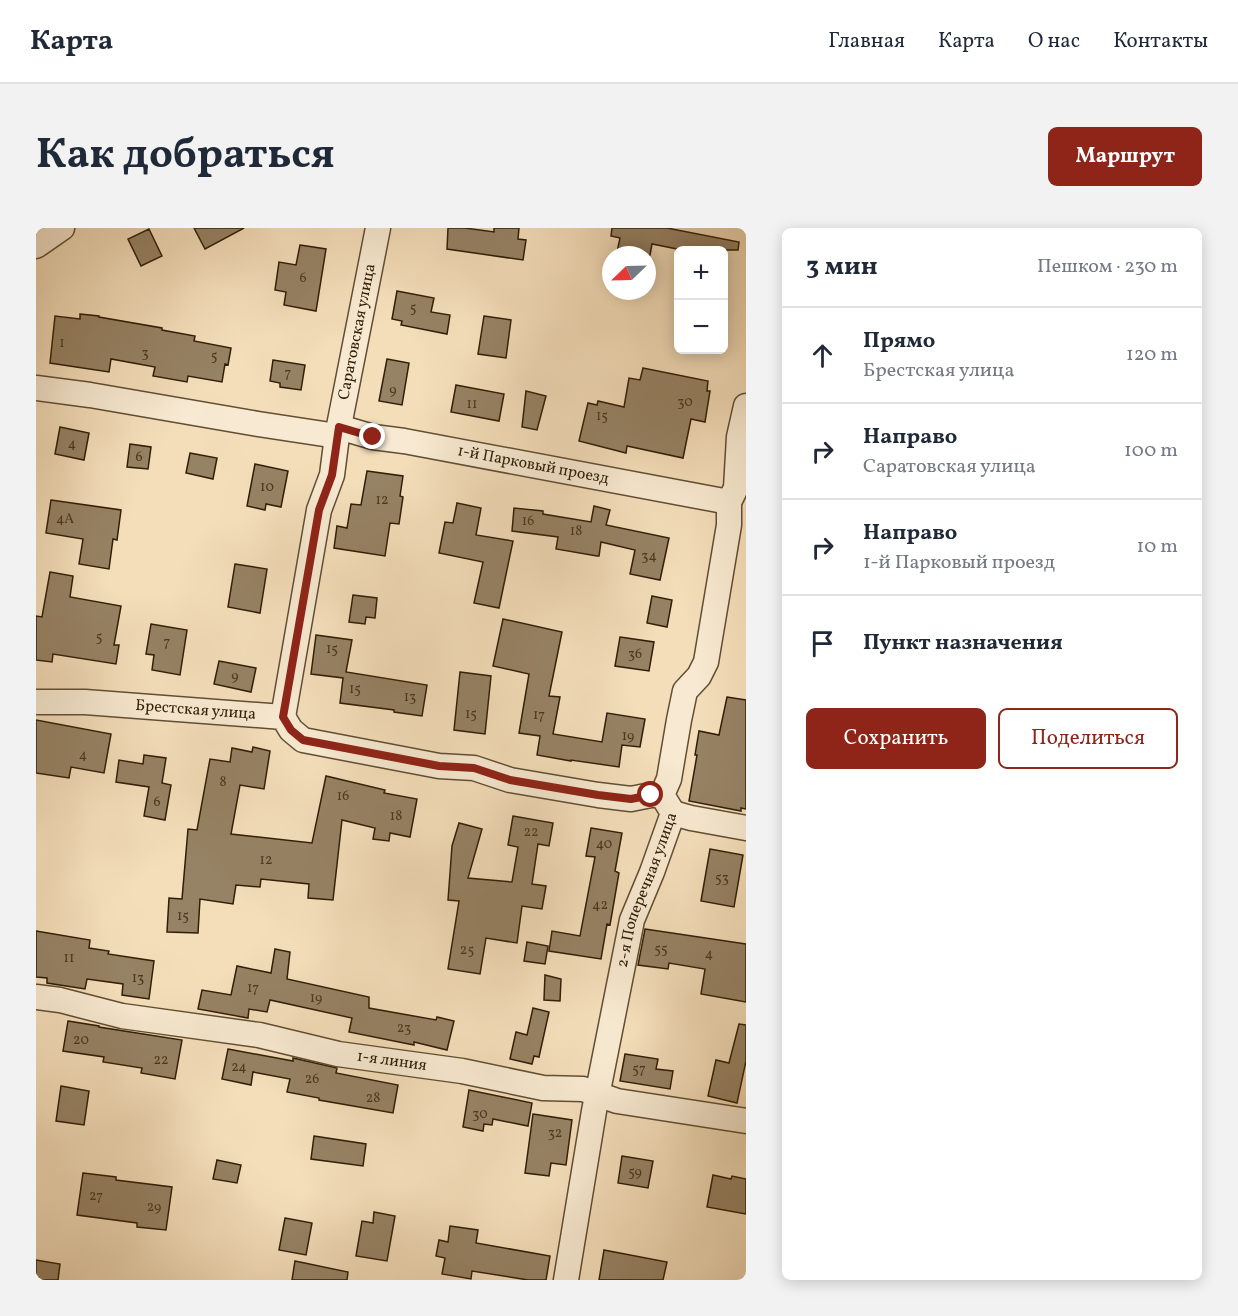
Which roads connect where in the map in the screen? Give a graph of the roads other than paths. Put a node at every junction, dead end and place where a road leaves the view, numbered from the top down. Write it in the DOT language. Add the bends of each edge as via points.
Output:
graph roads {
  1 [pos="62,228"];
  2 [pos="378,228"];
  3 [pos="36,246"];
  4 [pos="36,388"];
  5 [pos="746,406"];
  6 [pos="338,431"];
  7 [pos="736,500"];
  8 [pos="36,702"];
  9 [pos="283,717"];
  10 [pos="668,804"];
  11 [pos="746,828"];
  12 [pos="36,997"];
  13 [pos="598,1094"];
  14 [pos="746,1121"];
  15 [pos="566,1280"];
  1 -- 3 [label="street"];
  2 -- 6 [label="street, Саратовская улица"];
  4 -- 6 [label="street, 1-й Парковый проезд" via="258,424"];
  5 -- 7 [label="street, 2-я Поперечная улица" via="739,437"];
  6 -- 7 [label="street, 1-й Парковый проезд"];
  6 -- 9 [label="street, Саратовская улица" via="332,475 319,510"];
  7 -- 10 [label="street, 2-я Поперечная улица" via="706,662 685,691"];
  8 -- 9 [label="street, Брестская улица"];
  9 -- 10 [label="street" via="303,740 439,766 474,768 510,780 598,795 631,799 651,795"];
  10 -- 11 [label="street" via="691,818"];
  10 -- 13 [label="street, 2-я Поперечная улица" via="652,872 632,920"];
  12 -- 13 [label="street, 1-я линия" via="122,1016 259,1035 338,1054 462,1071 543,1089 583,1089"];
  13 -- 14 [label="street, 1-я линия" via="617,1101"];
  13 -- 15 [label="street, 2-я Поперечная улица"];
}
